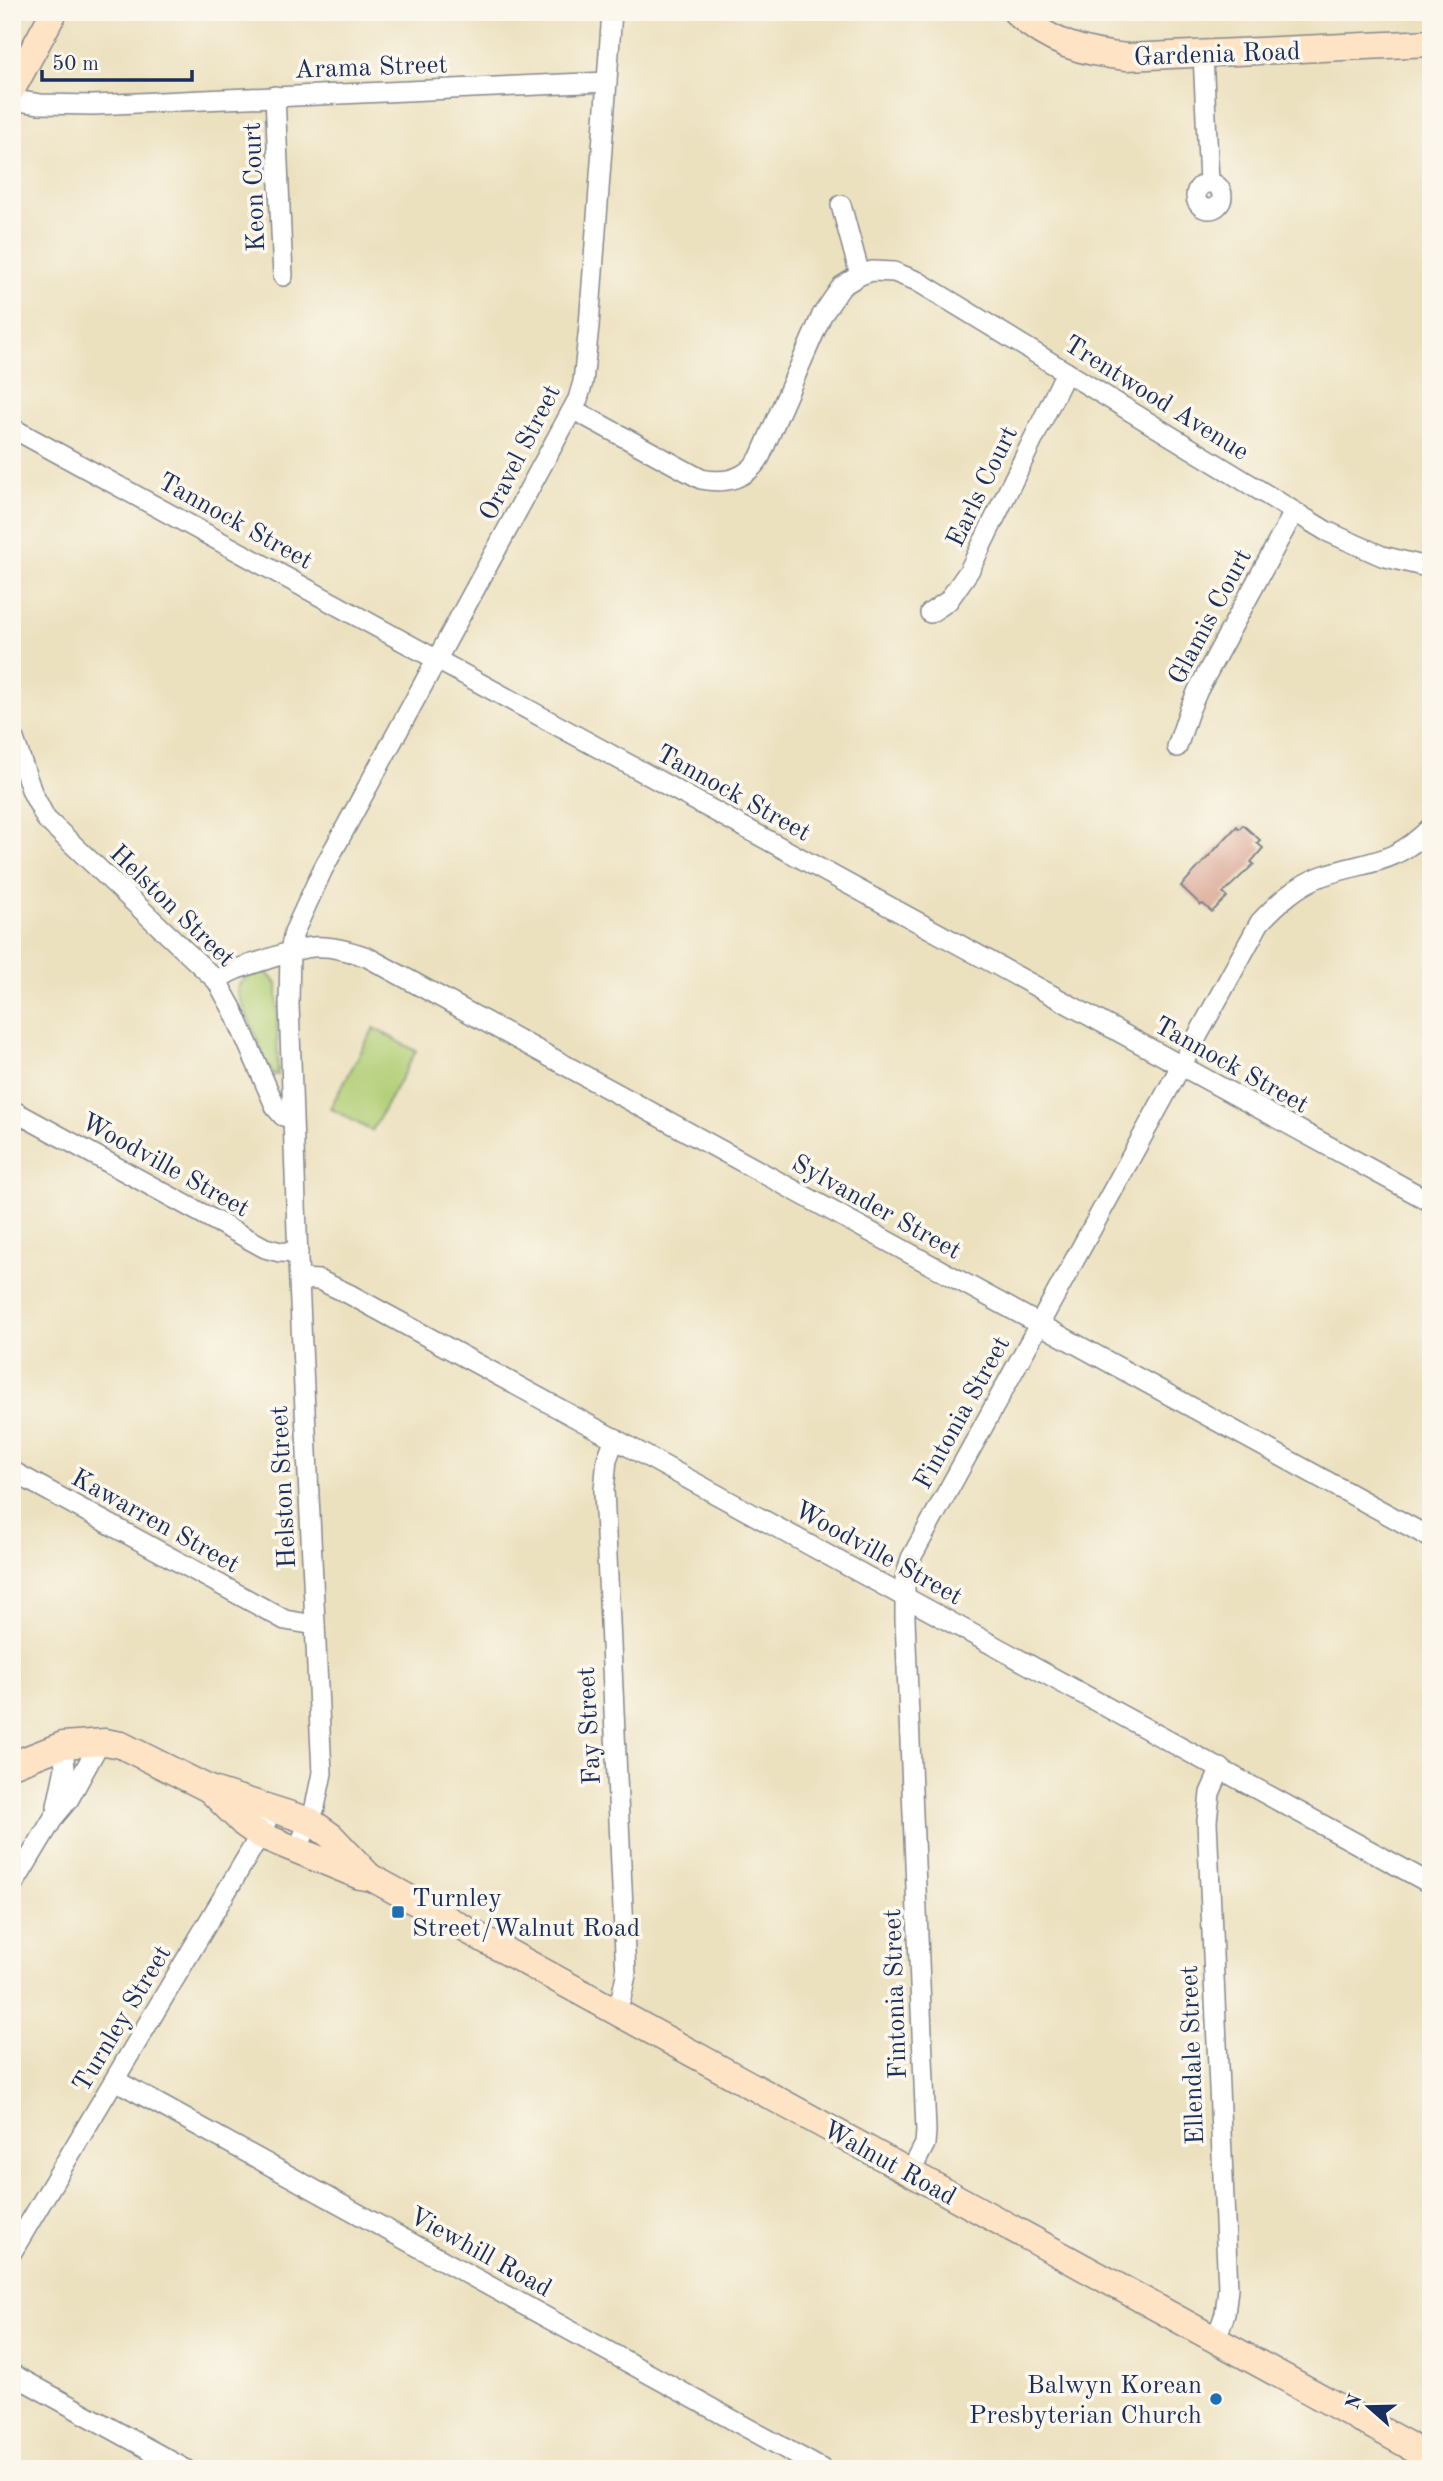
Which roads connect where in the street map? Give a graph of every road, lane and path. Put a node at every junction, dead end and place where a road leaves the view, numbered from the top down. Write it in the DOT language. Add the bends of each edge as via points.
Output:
graph roads {
  1 [pos="54,12"];
  2 [pos="612,12"];
  3 [pos="1016,12"];
  4 [pos="1431,43"];
  5 [pos="1203,54"];
  6 [pos="607,82"];
  7 [pos="12,89"];
  8 [pos="275,96"];
  9 [pos="12,100"];
  10 [pos="1209,183"];
  11 [pos="841,205"];
  12 [pos="860,275"];
  13 [pos="283,276"];
  14 [pos="1066,372"];
  15 [pos="574,410"];
  16 [pos="12,428"];
  17 [pos="1294,512"];
  18 [pos="1431,568"];
  19 [pos="930,613"];
  20 [pos="438,661"];
  21 [pos="12,733"];
  22 [pos="1177,747"];
  23 [pos="1431,827"];
  24 [pos="322,871"];
  25 [pos="290,951"];
  26 [pos="217,981"];
  27 [pos="1181,1066"];
  28 [pos="12,1110"];
  29 [pos="292,1118"];
  30 [pos="1431,1202"];
  31 [pos="298,1253"];
  32 [pos="299,1279"];
  33 [pos="1039,1324"];
  34 [pos="615,1438"];
  35 [pos="12,1471"];
  36 [pos="1431,1538"];
  37 [pos="905,1596"];
  38 [pos="315,1625"];
  39 [pos="100,1742"];
  40 [pos="59,1746"];
  41 [pos="12,1765"];
  42 [pos="1222,1768"];
  43 [pos="209,1789"];
  44 [pos="272,1809"];
  45 [pos="54,1817"];
  46 [pos="310,1821"];
  47 [pos="261,1835"];
  48 [pos="298,1849"];
  49 [pos="372,1878"];
  50 [pos="1431,1884"];
  51 [pos="12,1887"];
  52 [pos="614,2011"];
  53 [pos="115,2080"];
  54 [pos="910,2173"];
  55 [pos="12,2252"];
  56 [pos="1216,2339"];
  57 [pos="12,2374"];
  58 [pos="1419,2448"];
  59 [pos="1431,2465"];
  60 [pos="185,2469"];
  61 [pos="822,2469"];
  1 -- 7 [label="street"];
  2 -- 6 [label="street, Oravel Street"];
  3 -- 5 [label="street, Gardenia Road" via="1054,40 1091,53 1127,57"];
  4 -- 5 [label="street, Gardenia Road"];
  5 -- 10 [label="street"];
  6 -- 8 [label="street, Arama Street"];
  6 -- 15 [label="street, Oravel Street" via="584,371"];
  8 -- 9 [label="street, Arama Street" via="93,105"];
  8 -- 13 [label="street, Keon Court"];
  11 -- 12 [label="street"];
  12 -- 14 [label="street, Trentwood Avenue" via="894,272 917,281"];
  12 -- 15 [label="street" via="828,302 760,457 744,475 724,481 702,479"];
  14 -- 17 [label="street, Trentwood Avenue"];
  14 -- 19 [label="street, Earls Court" via="969,571 948,601"];
  15 -- 20 [label="street, Oravel Street"];
  16 -- 20 [label="street, Tannock Street"];
  17 -- 18 [label="street, Trentwood Avenue" via="1363,549"];
  17 -- 22 [label="street, Glamis Court" via="1198,690"];
  20 -- 24 [label="street, Oravel Street"];
  20 -- 27 [label="street, Tannock Street"];
  21 -- 26 [label="street, Helston Street" via="46,819"];
  23 -- 27 [label="street, Fintonia Street" via="1384,861 1321,876 1275,906 1251,936"];
  24 -- 25 [label="street, Helston Street"];
  25 -- 26 [label="street, Sylvander Street"];
  25 -- 29 [label="street, Helston Street"];
  25 -- 33 [label="street, Sylvander Street" via="321,946 367,957"];
  26 -- 29 [label="street, Helston Street" via="276,1108 282,1116"];
  27 -- 30 [label="street, Tannock Street"];
  27 -- 33 [label="street, Fintonia Street"];
  28 -- 31 [label="street, Woodville Street" via="265,1248"];
  29 -- 31 [label="street, Helston Street"];
  31 -- 32 [label="street, Helston Street"];
  32 -- 34 [label="street, Woodville Street" via="319,1280 341,1289"];
  32 -- 38 [label="street, Helston Street"];
  33 -- 36 [label="street, Sylvander Street"];
  33 -- 37 [label="street, Fintonia Street" via="911,1558"];
  34 -- 37 [label="street, Woodville Street"];
  34 -- 52 [label="street, Fay Street" via="604,1490 626,1975"];
  35 -- 38 [label="street, Kawarren Street" via="285,1620"];
  37 -- 42 [label="street, Woodville Street"];
  37 -- 54 [label="street, Fintonia Street" via="926,2131 922,2154"];
  38 -- 46 [label="street, Helston Street" via="322,1773"];
  39 -- 40 [label="street, Walnut Road"];
  39 -- 43 [label="street, Walnut Road" via="121,1745"];
  39 -- 45 [label="street" via="69,1800"];
  40 -- 41 [label="street, Walnut Road"];
  40 -- 45 [label="street" via="64,1780"];
  42 -- 50 [label="street, Woodville Street"];
  42 -- 56 [label="street, Ellendale Street" via="1210,1793 1207,1821 1228,2288 1226,2314"];
  43 -- 44 [label="street, Walnut Road"];
  43 -- 47 [label="street, Walnut Road"];
  44 -- 46 [label="street, Walnut Road"];
  44 -- 47 [label="street, Turnley Street"];
  45 -- 51 [label="street"];
  46 -- 48 [label="street, Helston Street"];
  46 -- 49 [label="street, Walnut Road"];
  47 -- 48 [label="street, Walnut Road"];
  47 -- 53 [label="street, Turnley Street"];
  48 -- 49 [label="street, Walnut Road"];
  49 -- 52 [label="street, Walnut Road"];
  52 -- 54 [label="street, Walnut Road"];
  53 -- 55 [label="street, Turnley Street"];
  53 -- 61 [label="street, Viewhill Road"];
  54 -- 56 [label="street, Walnut Road"];
  56 -- 58 [label="street, Walnut Road"];
  57 -- 60 [label="street"];
  58 -- 59 [label="street, Walnut Road"];
}
